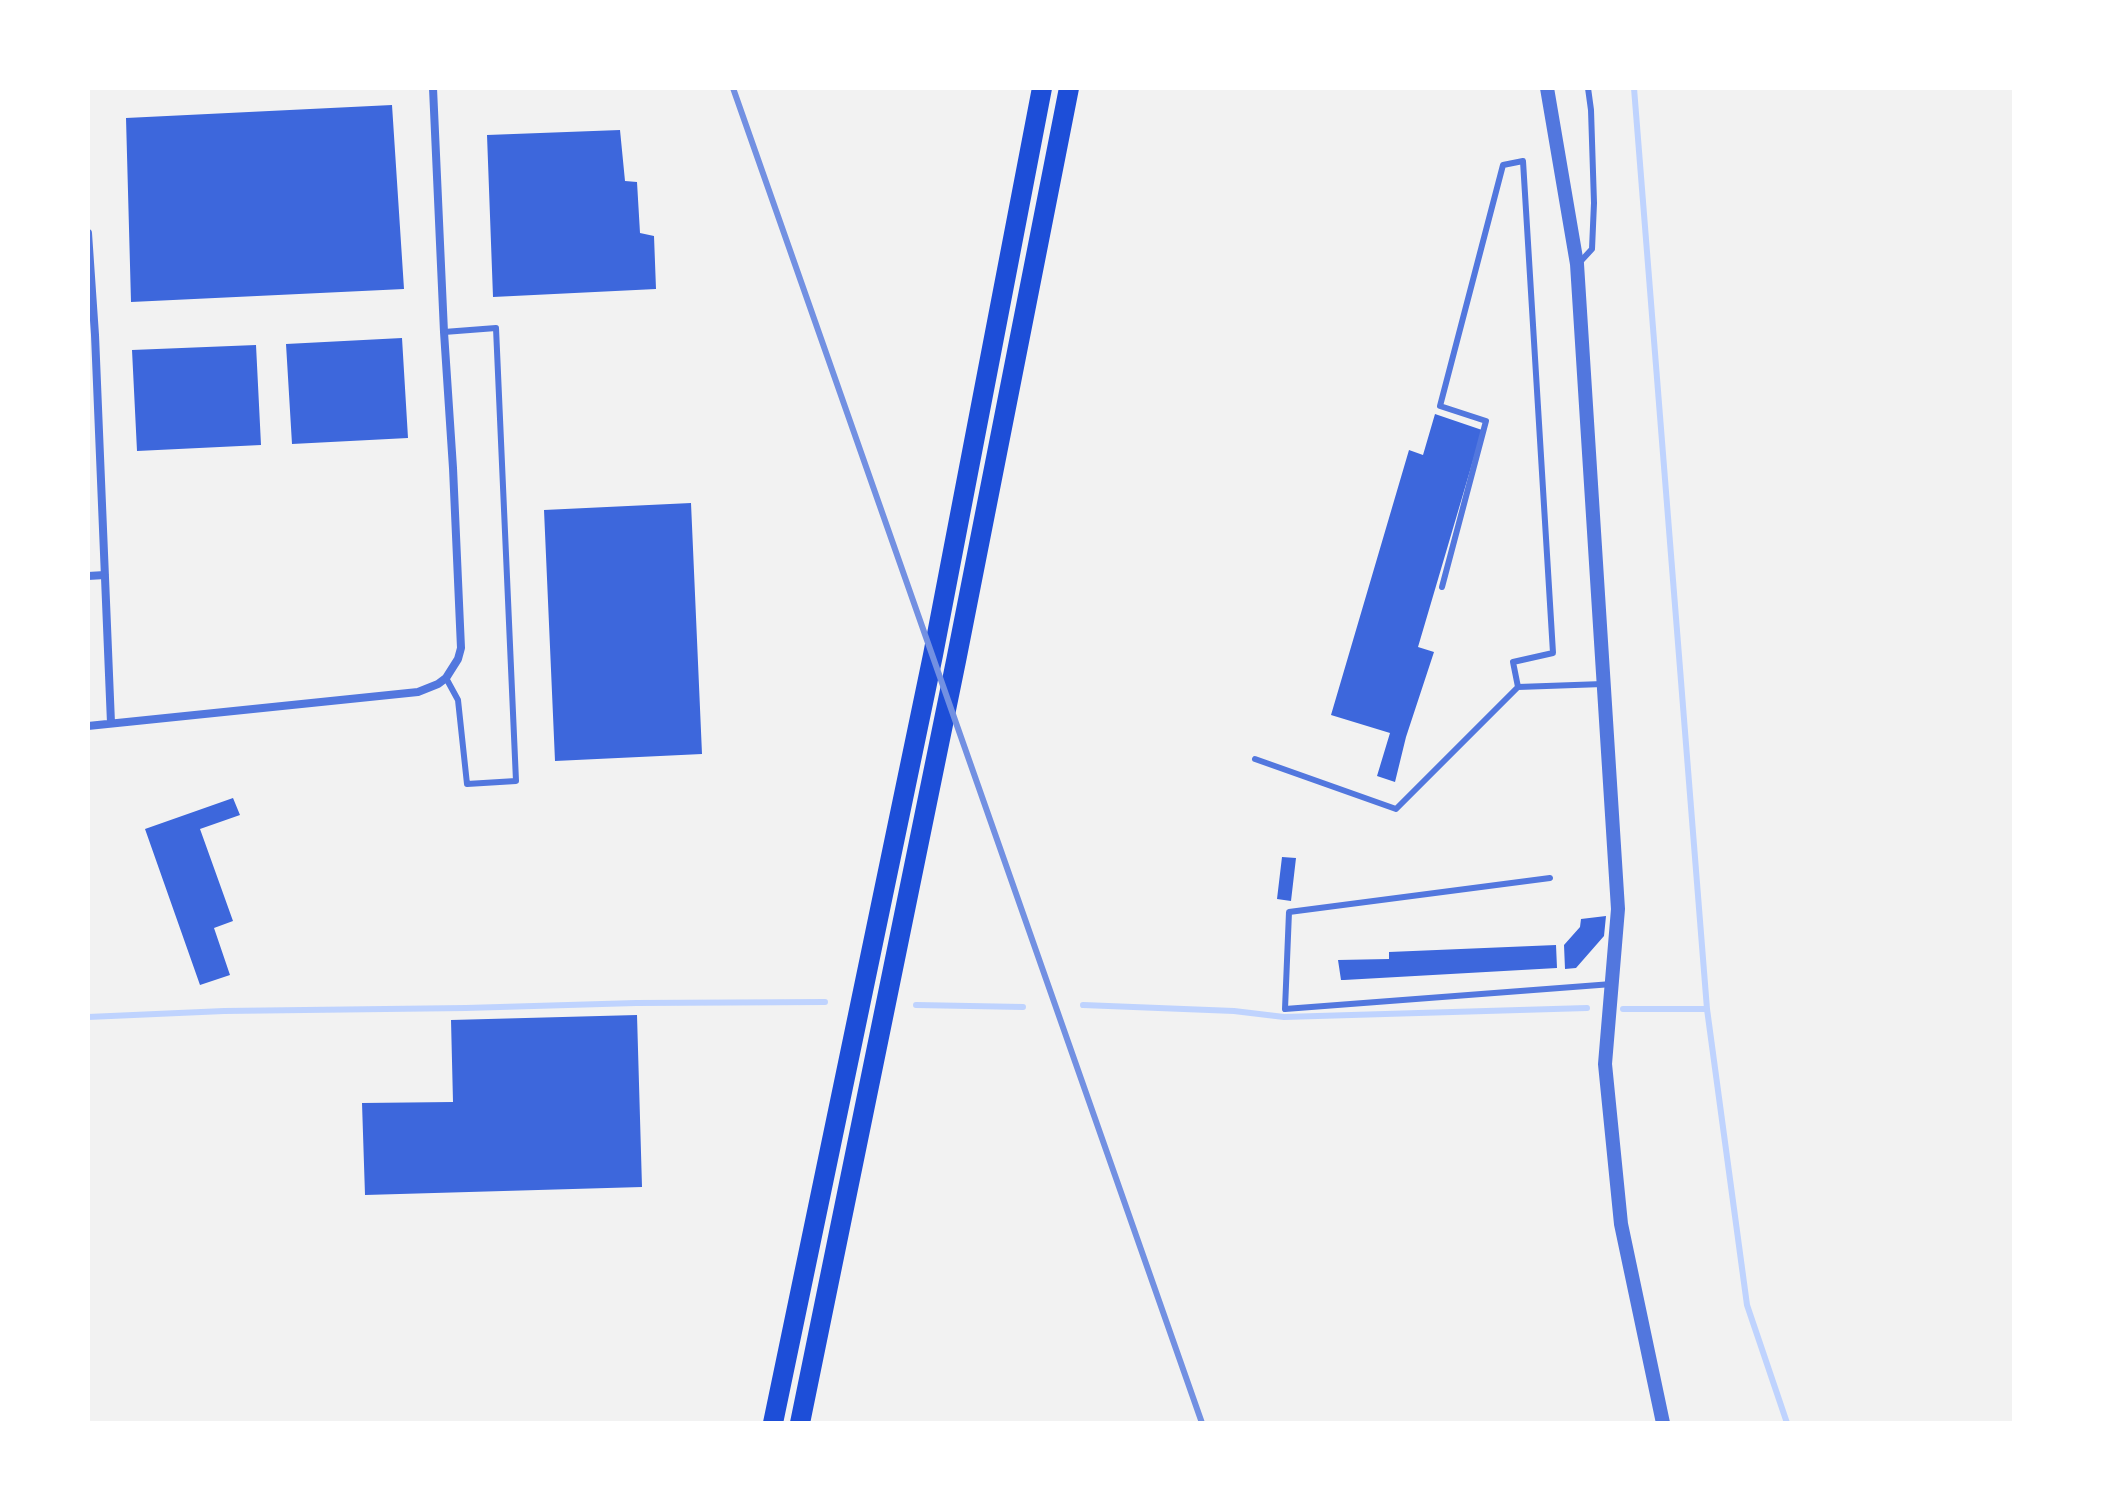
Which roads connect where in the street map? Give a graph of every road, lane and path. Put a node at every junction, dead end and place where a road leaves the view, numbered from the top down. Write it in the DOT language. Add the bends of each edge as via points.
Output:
graph roads {
  1 [pos="433,88"];
  2 [pos="1042,88"];
  3 [pos="1069,88"];
  4 [pos="1547,88"];
  5 [pos="1588,88"];
  6 [pos="88,233"];
  7 [pos="1577,264"];
  8 [pos="444,332"];
  9 [pos="105,575"];
  10 [pos="88,576"];
  11 [pos="1442,587"];
  12 [pos="446,678"];
  13 [pos="1603,684"];
  14 [pos="1518,687"];
  15 [pos="111,723"];
  16 [pos="88,726"];
  17 [pos="1255,759"];
  18 [pos="1550,878"];
  19 [pos="1612,984"];
  20 [pos="773,1423"];
  21 [pos="800,1423"];
  22 [pos="1663,1423"];
  1 -- 8 [label="street"];
  2 -- 20 [label="highway" via="940,618"];
  3 -- 21 [label="highway"];
  4 -- 7 [label="street"];
  5 -- 7 [label="lane" via="1592,249"];
  6 -- 9 [label="street"];
  7 -- 13 [label="street"];
  8 -- 12 [label="street" via="461,648"];
  8 -- 12 [label="lane" via="496,328 516,781 467,784 458,700"];
  9 -- 10 [label="street"];
  9 -- 15 [label="street"];
  11 -- 14 [label="lane" via="1486,421 1440,406 1503,165 1523,161 1553,653 1513,662"];
  12 -- 15 [label="street" via="418,692"];
  13 -- 14 [label="lane"];
  13 -- 19 [label="street" via="1618,909"];
  14 -- 17 [label="lane" via="1396,809"];
  15 -- 16 [label="street"];
  18 -- 19 [label="lane" via="1289,912 1285,1009"];
  19 -- 22 [label="street" via="1605,1064 1621,1224"];
}
